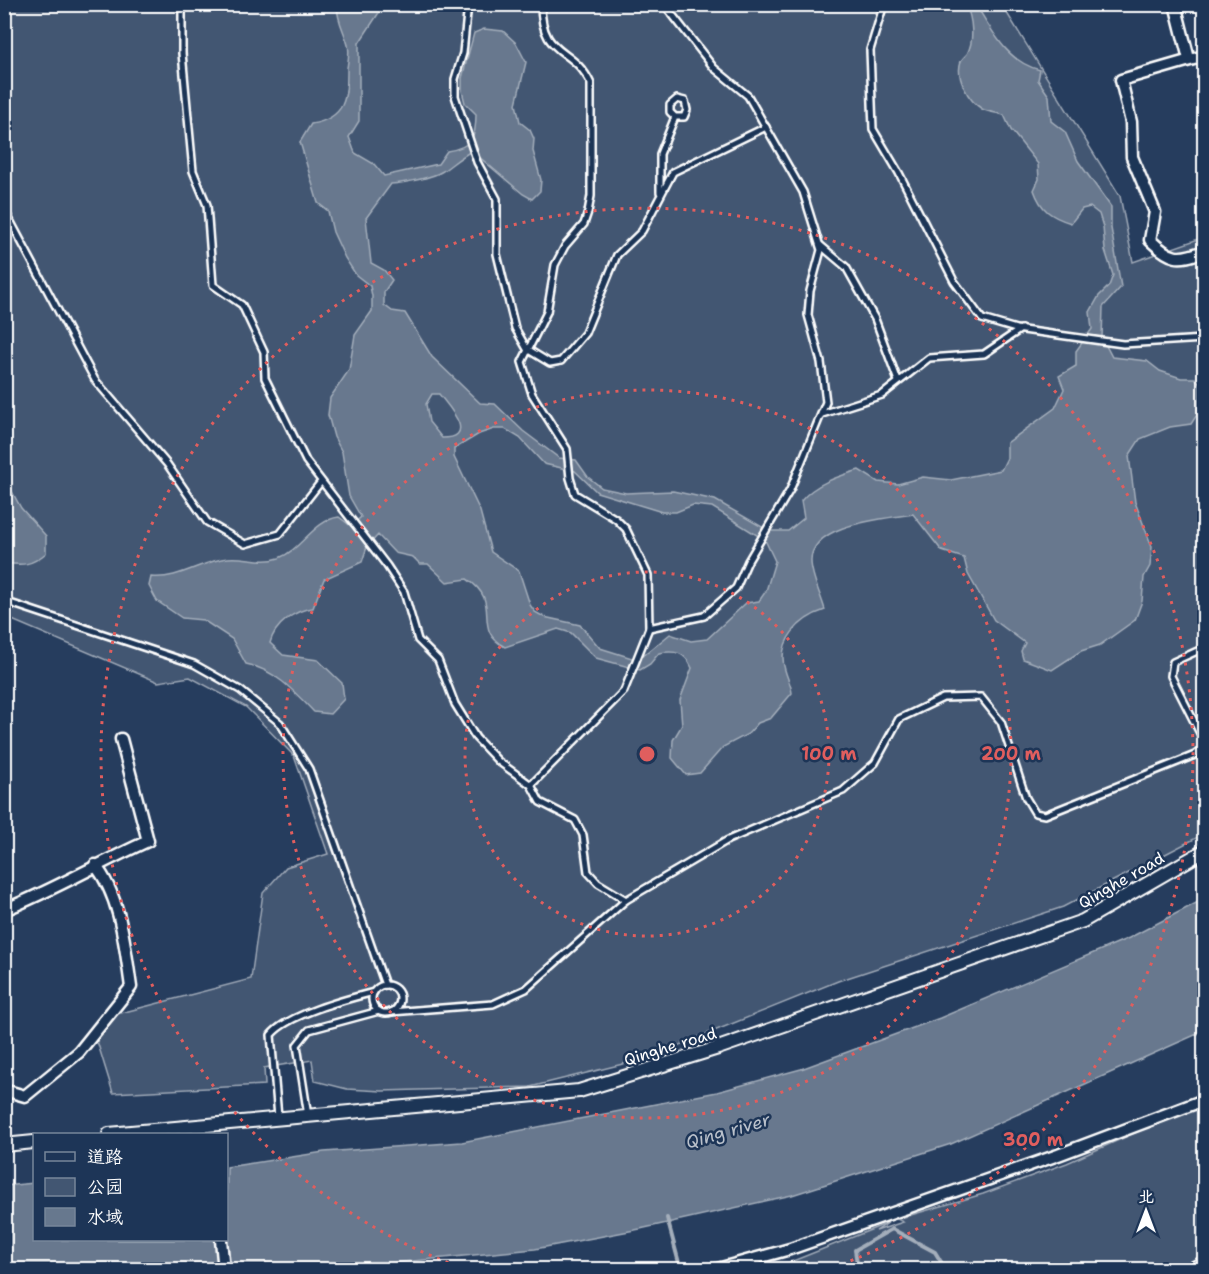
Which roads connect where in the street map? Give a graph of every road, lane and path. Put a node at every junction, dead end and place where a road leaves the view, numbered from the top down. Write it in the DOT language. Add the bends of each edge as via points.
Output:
graph roads {
  1 [pos="182,4"];
  2 [pos="468,4"];
  3 [pos="541,4"];
  4 [pos="664,4"];
  5 [pos="884,4"];
  6 [pos="1175,4"];
  7 [pos="1204,56"];
  8 [pos="1189,59"];
  9 [pos="675,117"];
  10 [pos="766,128"];
  11 [pos="660,194"];
  12 [pos="4,209"];
  13 [pos="819,244"];
  14 [pos="1204,251"];
  15 [pos="1021,329"];
  16 [pos="1204,339"];
  17 [pos="527,349"];
  18 [pos="898,381"];
  19 [pos="822,414"];
  20 [pos="320,483"];
  21 [pos="4,601"];
  22 [pos="649,628"];
  23 [pos="1204,648"];
  24 [pos="121,739"];
  25 [pos="1204,741"];
  26 [pos="1204,748"];
  27 [pos="531,785"];
  28 [pos="1204,851"];
  29 [pos="95,865"];
  30 [pos="626,900"];
  31 [pos="4,910"];
  32 [pos="386,985"];
  33 [pos="374,992"];
  34 [pos="379,1011"];
  35 [pos="391,1012"];
  36 [pos="4,1090"];
  37 [pos="1204,1100"];
  38 [pos="308,1116"];
  39 [pos="278,1118"];
  40 [pos="212,1129"];
  41 [pos="130,1133"];
  42 [pos="33,1142"];
  43 [pos="4,1145"];
  44 [pos="221,1241"];
  45 [pos="1204,1259"];
  46 [pos="224,1269"];
  47 [pos="714,1269"];
  48 [pos="1184,1269"];
  1 -- 20 [label="lane" via="182,53 193,171 207,205 213,285 242,305 264,352 265,378"];
  2 -- 17 [label="lane" via="455,96 477,162 497,199 497,254 515,328"];
  3 -- 17 [label="lane" via="544,34 552,46 584,69 591,84 591,196 584,224 555,265 548,312"];
  4 -- 10 [label="lane" via="714,68 748,96"];
  5 -- 15 [label="lane" via="870,50 873,129 954,281 982,319"];
  6 -- 8 [label="street"];
  7 -- 8 [label="street"];
  8 -- 14 [label="street" via="1121,80 1131,122 1132,157 1155,212 1150,240 1174,258"];
  9 -- 11 [label="lane" via="660,154"];
  10 -- 11 [label="lane" via="673,171"];
  10 -- 13 [label="lane" via="803,192"];
  11 -- 17 [label="lane" via="642,231 617,255 590,325 561,361 550,363"];
  12 -- 20 [label="lane" via="95,380 167,464 207,522 245,544 280,534"];
  13 -- 18 [label="lane" via="846,267 875,319"];
  13 -- 19 [label="lane" via="808,315 826,387"];
  15 -- 16 [label="lane" via="1123,344"];
  15 -- 18 [label="lane" via="984,354 930,358"];
  17 -- 22 [label="lane" via="522,362 532,394 567,449 575,494 626,529 648,575"];
  18 -- 19 [label="lane" via="882,395"];
  19 -- 22 [label="lane" via="790,490 736,588 704,616"];
  20 -- 27 [label="lane" via="344,509 404,592 418,640 438,660 455,704 476,738"];
  21 -- 32 [label="lane" via="194,664 240,690 280,723 309,769"];
  22 -- 27 [label="lane" via="624,691"];
  23 -- 25 [label="lane" via="1173,662 1172,676"];
  24 -- 29 [label="street" via="148,841"];
  26 -- 30 [label="lane" via="1045,815 1035,813 1026,798 1001,722 981,697 943,698 899,719 875,763 843,791 728,840"];
  27 -- 30 [label="lane" via="540,802 575,820 583,835 588,872"];
  28 -- 38 [label="street, Qinghe road" via="1083,921 718,1048 579,1091"];
  29 -- 31 [label="street" via="54,890"];
  29 -- 36 [label="street" via="112,897 132,987 70,1060 25,1096"];
  30 -- 35 [label="lane" via="526,989 493,1004"];
  32 -- 33 [label="lane"];
  32 -- 35 [label="lane" via="399,996 398,1006"];
  33 -- 34 [label="lane" via="373,1004"];
  33 -- 39 [label="lane" via="277,1027 271,1035"];
  34 -- 35 [label="lane"];
  34 -- 38 [label="lane" via="309,1030 297,1045"];
  37 -- 47 [label="street" via="790,1249"];
  38 -- 39 [label="street, Qinghe road"];
  39 -- 40 [label="street, Qinghe road"];
  40 -- 41 [label="street, Qinghe road"];
  42 -- 43 [label="street"];
  44 -- 46 [label="street"];
  45 -- 48 [label="lane"];
}
